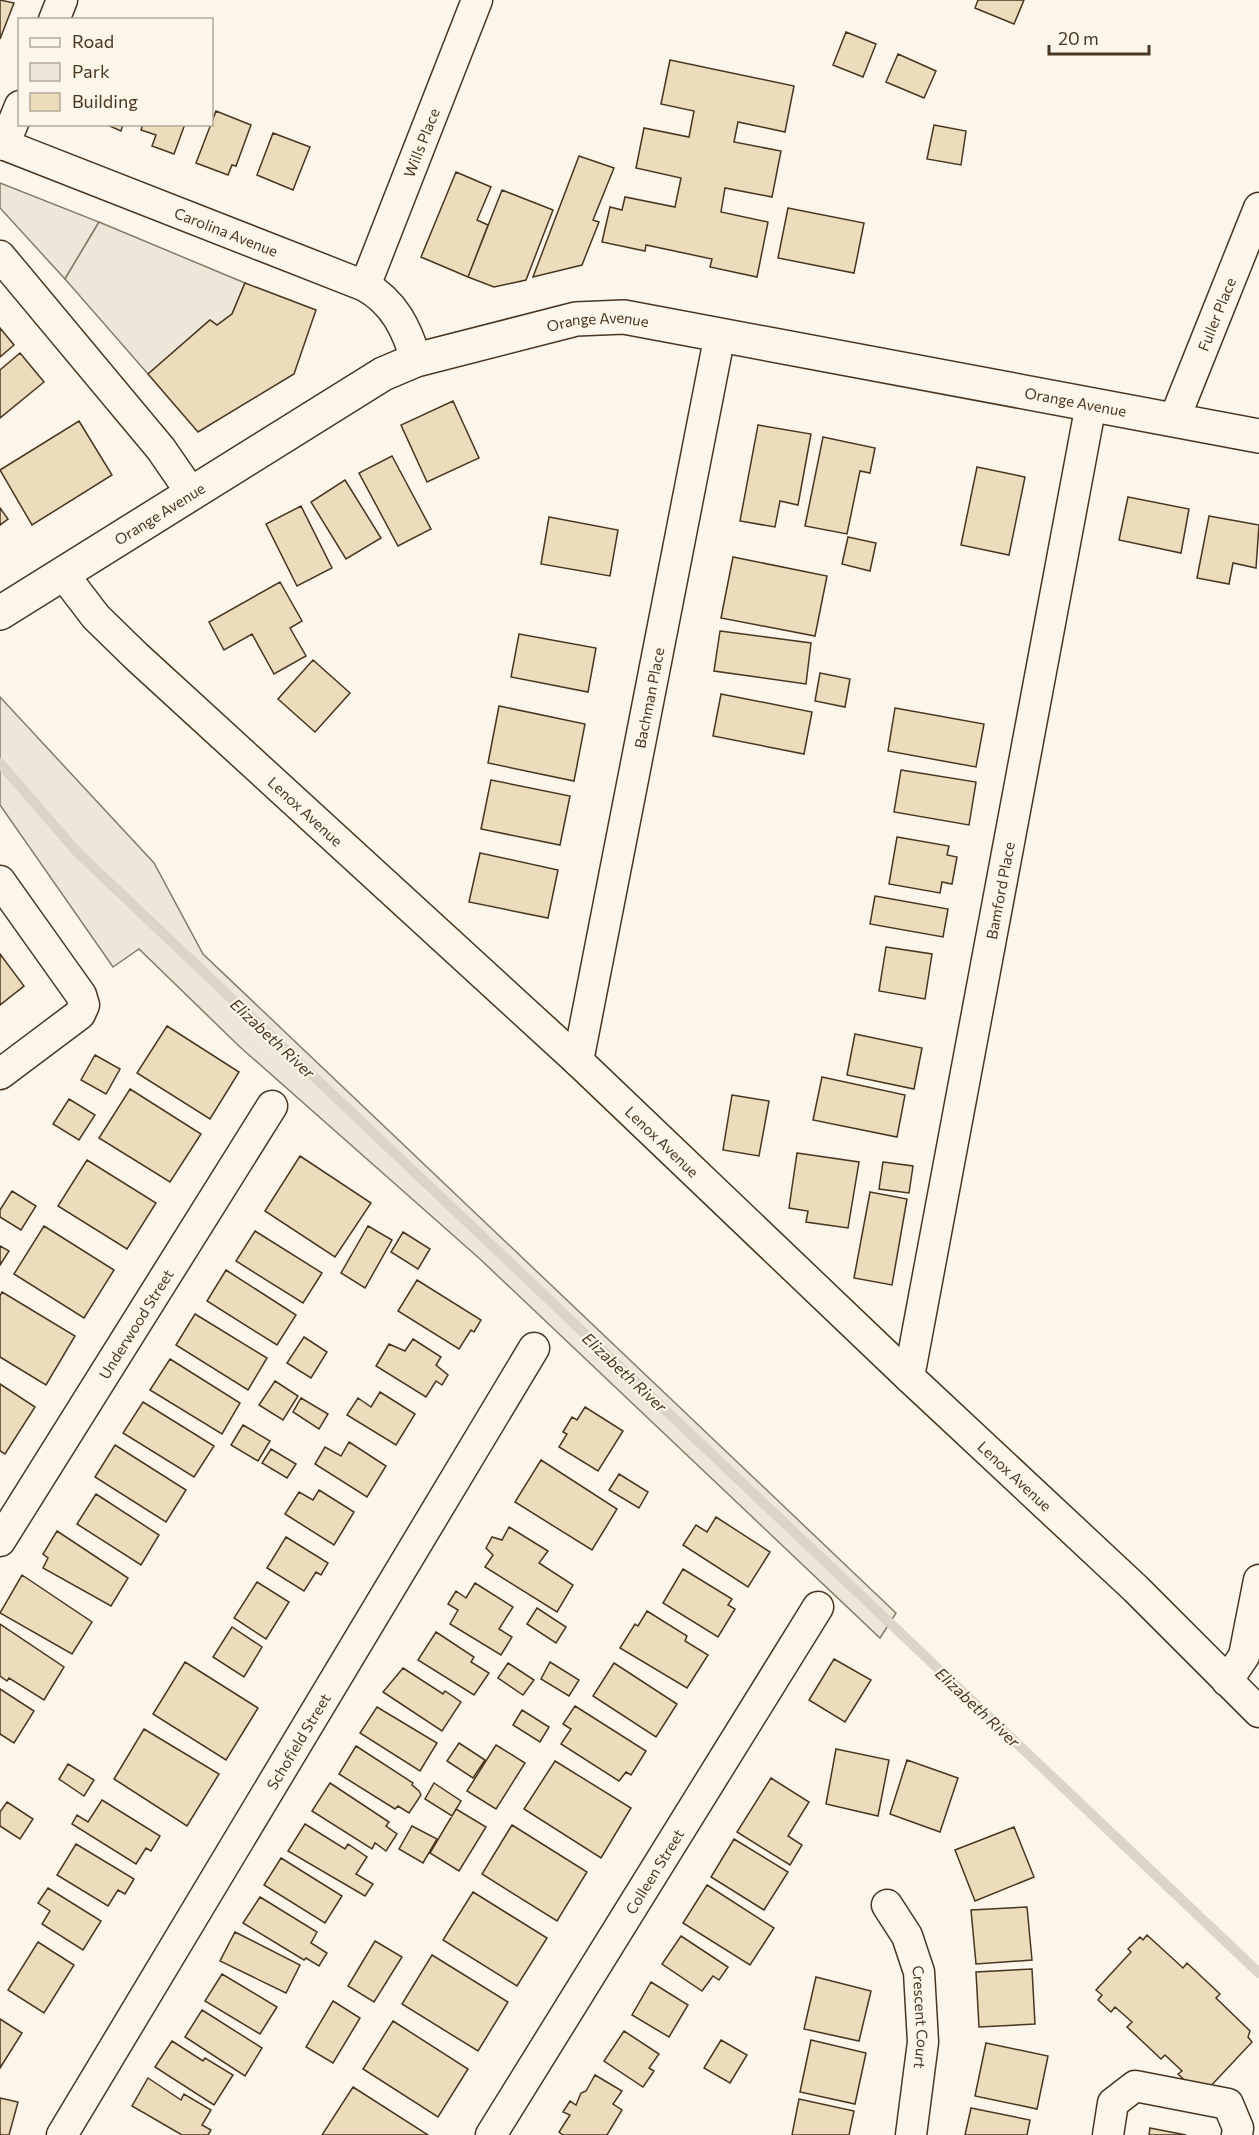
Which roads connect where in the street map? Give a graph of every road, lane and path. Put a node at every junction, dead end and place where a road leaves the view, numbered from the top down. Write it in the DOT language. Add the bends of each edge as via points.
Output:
graph roads {
  1 [pos="62,0"];
  2 [pos="477,0"];
  3 [pos="55,18"];
  4 [pos="18,110"];
  5 [pos="2,144"];
  6 [pos="1259,208"];
  7 [pos="0,256"];
  8 [pos="365,286"];
  9 [pos="720,334"];
  10 [pos="416,360"];
  11 [pos="1091,404"];
  12 [pos="1174,420"];
  13 [pos="1259,436"];
  14 [pos="192,494"];
  15 [pos="63,574"];
  16 [pos="0,613"];
  17 [pos="0,881"];
  18 [pos="578,1061"];
  19 [pos="0,1074"];
  20 [pos="272,1106"];
  21 [pos="534,1348"];
  22 [pos="909,1377"];
  23 [pos="0,1541"];
  24 [pos="1259,1580"];
  25 [pos="818,1607"];
  26 [pos="1227,1681"];
  27 [pos="1259,1712"];
  28 [pos="887,1905"];
  29 [pos="62,2135"];
  30 [pos="491,2135"];
  31 [pos="911,2135"];
  32 [pos="1108,2135"];
  33 [pos="1237,2135"];
  1 -- 3 [label="street"];
  2 -- 8 [label="street, Wills Place"];
  4 -- 5 [label="street"];
  5 -- 8 [label="street, Carolina Avenue"];
  6 -- 12 [label="street, Fuller Place"];
  7 -- 14 [label="street" via="161,449"];
  8 -- 10 [label="street, Carolina Avenue" via="396,314"];
  9 -- 10 [label="street, Orange Avenue" via="600,316"];
  9 -- 11 [label="street, Orange Avenue"];
  9 -- 18 [label="street, Bachman Place"];
  10 -- 14 [label="street, Orange Avenue" via="366,384"];
  11 -- 12 [label="street, Orange Avenue"];
  11 -- 22 [label="street, Bamford Place"];
  12 -- 13 [label="street, Orange Avenue"];
  14 -- 15 [label="street, Orange Avenue"];
  15 -- 16 [label="street, Orange Avenue"];
  15 -- 18 [label="street, Lenox Avenue" via="96,617 136,656"];
  17 -- 19 [label="street" via="81,994 84,1005 80,1014"];
  18 -- 22 [label="street, Lenox Avenue"];
  20 -- 23 [label="street, Underwood Street"];
  21 -- 29 [label="street, Schofield Street"];
  22 -- 26 [label="street, Lenox Avenue" via="1136,1589"];
  24 -- 26 [label="street" via="1244,1656"];
  25 -- 30 [label="street, Colleen Street"];
  26 -- 27 [label="street, Lenox Avenue"];
  28 -- 31 [label="street, Crescent Court" via="907,1936 919,1972 923,2042"];
  32 -- 33 [label="street" via="1113,2103 1135,2086 1228,2104"];
}
